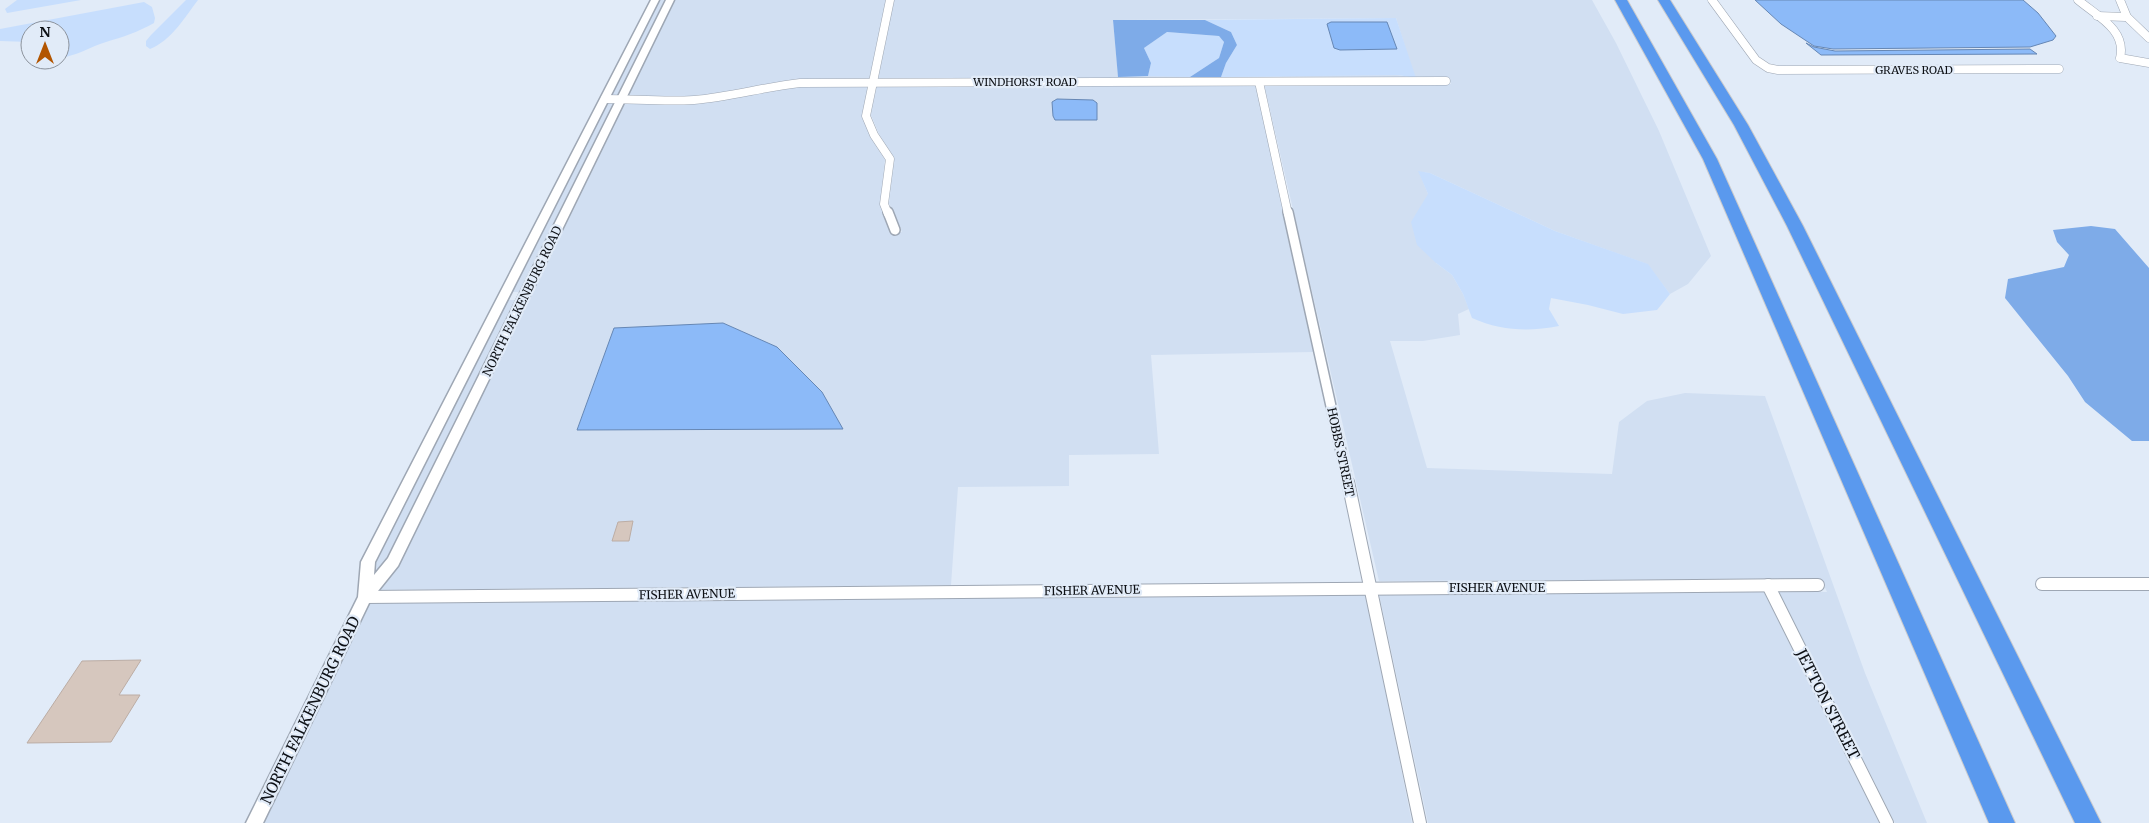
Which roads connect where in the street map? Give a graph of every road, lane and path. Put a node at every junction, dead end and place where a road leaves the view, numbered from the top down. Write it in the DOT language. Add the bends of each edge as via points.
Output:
graph roads {
  1 [pos="655,0"];
  2 [pos="670,0"];
  3 [pos="890,0"];
  4 [pos="1621,0"];
  5 [pos="1664,0"];
  6 [pos="1712,0"];
  7 [pos="2078,0"];
  8 [pos="2120,0"];
  9 [pos="2097,16"];
  10 [pos="2126,17"];
  11 [pos="2149,38"];
  12 [pos="2149,63"];
  13 [pos="2059,70"];
  14 [pos="1446,81"];
  15 [pos="873,82"];
  16 [pos="1259,82"];
  17 [pos="605,99"];
  18 [pos="620,100"];
  19 [pos="895,230"];
  20 [pos="504,296"];
  21 [pos="524,296"];
  22 [pos="2042,584"];
  23 [pos="2149,584"];
  24 [pos="1768,585"];
  25 [pos="1818,585"];
  26 [pos="1371,588"];
  27 [pos="366,597"];
  28 [pos="254,823"];
  29 [pos="1420,823"];
  30 [pos="1887,823"];
  31 [pos="2002,823"];
  32 [pos="2088,823"];
  1 -- 17 [label="street, NORTH FALKENBURG ROAD"];
  2 -- 18 [label="street, NORTH FALKENBURG ROAD"];
  3 -- 15 [label="street"];
  4 -- 31 [label="highway" via="1722,185"];
  5 -- 32 [label="highway" via="1742,125 1791,218"];
  6 -- 13 [label="street, GRAVES ROAD" via="1756,60 1768,68 1789,71"];
  7 -- 9 [label="street"];
  8 -- 10 [label="street"];
  9 -- 10 [label="street"];
  9 -- 12 [label="street" via="2120,36 2123,44 2120,58"];
  10 -- 11 [label="street"];
  14 -- 16 [label="street, WINDHORST ROAD"];
  15 -- 16 [label="street, WINDHORST ROAD"];
  15 -- 18 [label="street, WINDHORST ROAD" via="800,83 692,100"];
  15 -- 19 [label="street" via="866,116 890,159 884,204"];
  16 -- 26 [label="street, HOBBS STREET"];
  17 -- 18 [label="street, WINDHORST ROAD"];
  17 -- 20 [label="street, NORTH FALKENBURG ROAD"];
  18 -- 21 [label="street, NORTH FALKENBURG ROAD"];
  20 -- 21 [label="street"];
  20 -- 27 [label="street, NORTH FALKENBURG ROAD" via="368,562"];
  21 -- 27 [label="street, NORTH FALKENBURG ROAD" via="393,562"];
  22 -- 23 [label="street"];
  24 -- 25 [label="street, FISHER AVENUE"];
  24 -- 26 [label="street, FISHER AVENUE"];
  24 -- 30 [label="street, JETTON STREET"];
  26 -- 27 [label="street, FISHER AVENUE"];
  26 -- 29 [label="street, HOBBS STREET"];
  27 -- 28 [label="street, NORTH FALKENBURG ROAD"];
}
